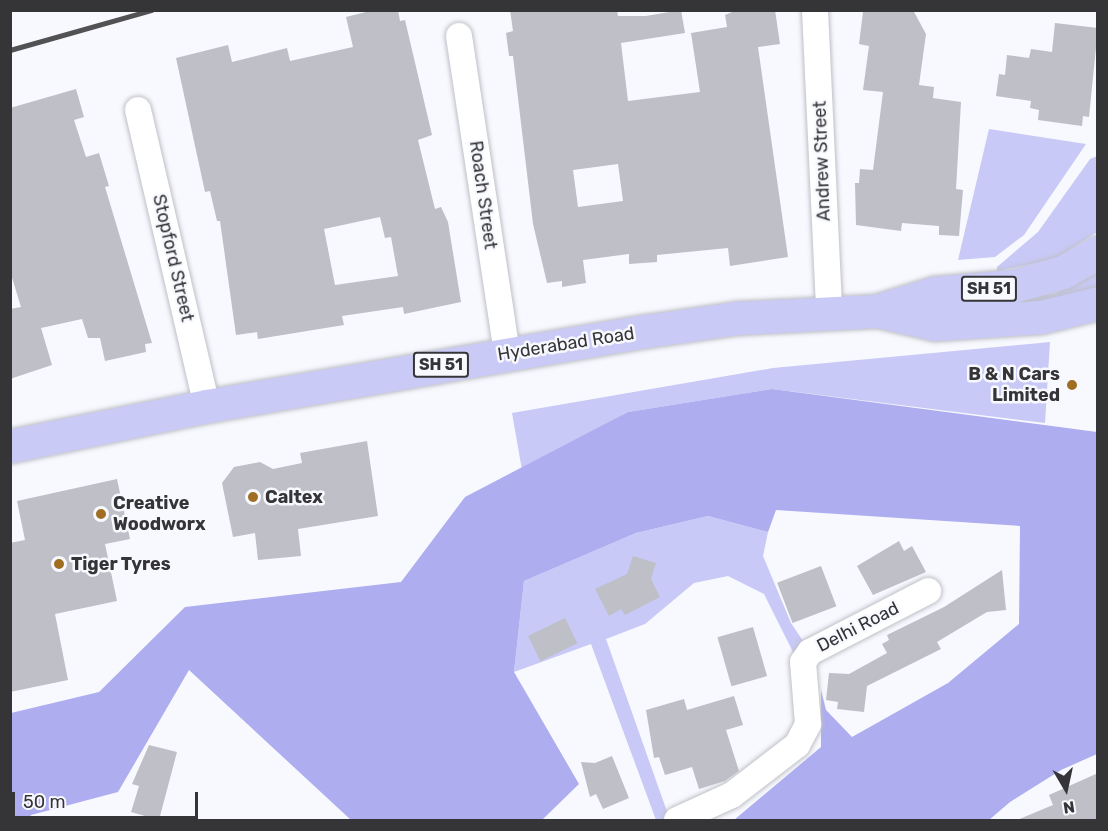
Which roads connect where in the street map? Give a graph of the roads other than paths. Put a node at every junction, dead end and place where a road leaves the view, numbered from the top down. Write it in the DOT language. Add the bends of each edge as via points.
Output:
graph roads {
  1 [pos="815,10"];
  2 [pos="459,36"];
  3 [pos="138,110"];
  4 [pos="1098,252"];
  5 [pos="1098,303"];
  6 [pos="876,310"];
  7 [pos="829,312"];
  8 [pos="1041,317"];
  9 [pos="1098,329"];
  10 [pos="507,354"];
  11 [pos="207,406"];
  12 [pos="10,447"];
  13 [pos="928,591"];
  14 [pos="677,820"];
  1 -- 7 [label="street, Andrew Street"];
  2 -- 10 [label="street, Roach Street"];
  3 -- 11 [label="street, Stopford Street"];
  4 -- 6 [label="main road, Hyderabad Road / SH 51" via="1063,272 1038,280 934,293"];
  5 -- 8 [label="main road, Hyderabad Road / SH 51"];
  6 -- 7 [label="main road, Hyderabad Road / SH 51"];
  6 -- 8 [label="main road, Hyderabad Road / SH 51" via="936,324"];
  7 -- 10 [label="main road, Hyderabad Road / SH 51" via="736,318"];
  8 -- 9 [label="main road"];
  10 -- 11 [label="main road, Hyderabad Road / SH 51"];
  11 -- 12 [label="main road, Hyderabad Road / SH 51"];
  13 -- 14 [label="street, Delhi Road" via="810,652 803,662 808,724 797,746 732,795"];
}
